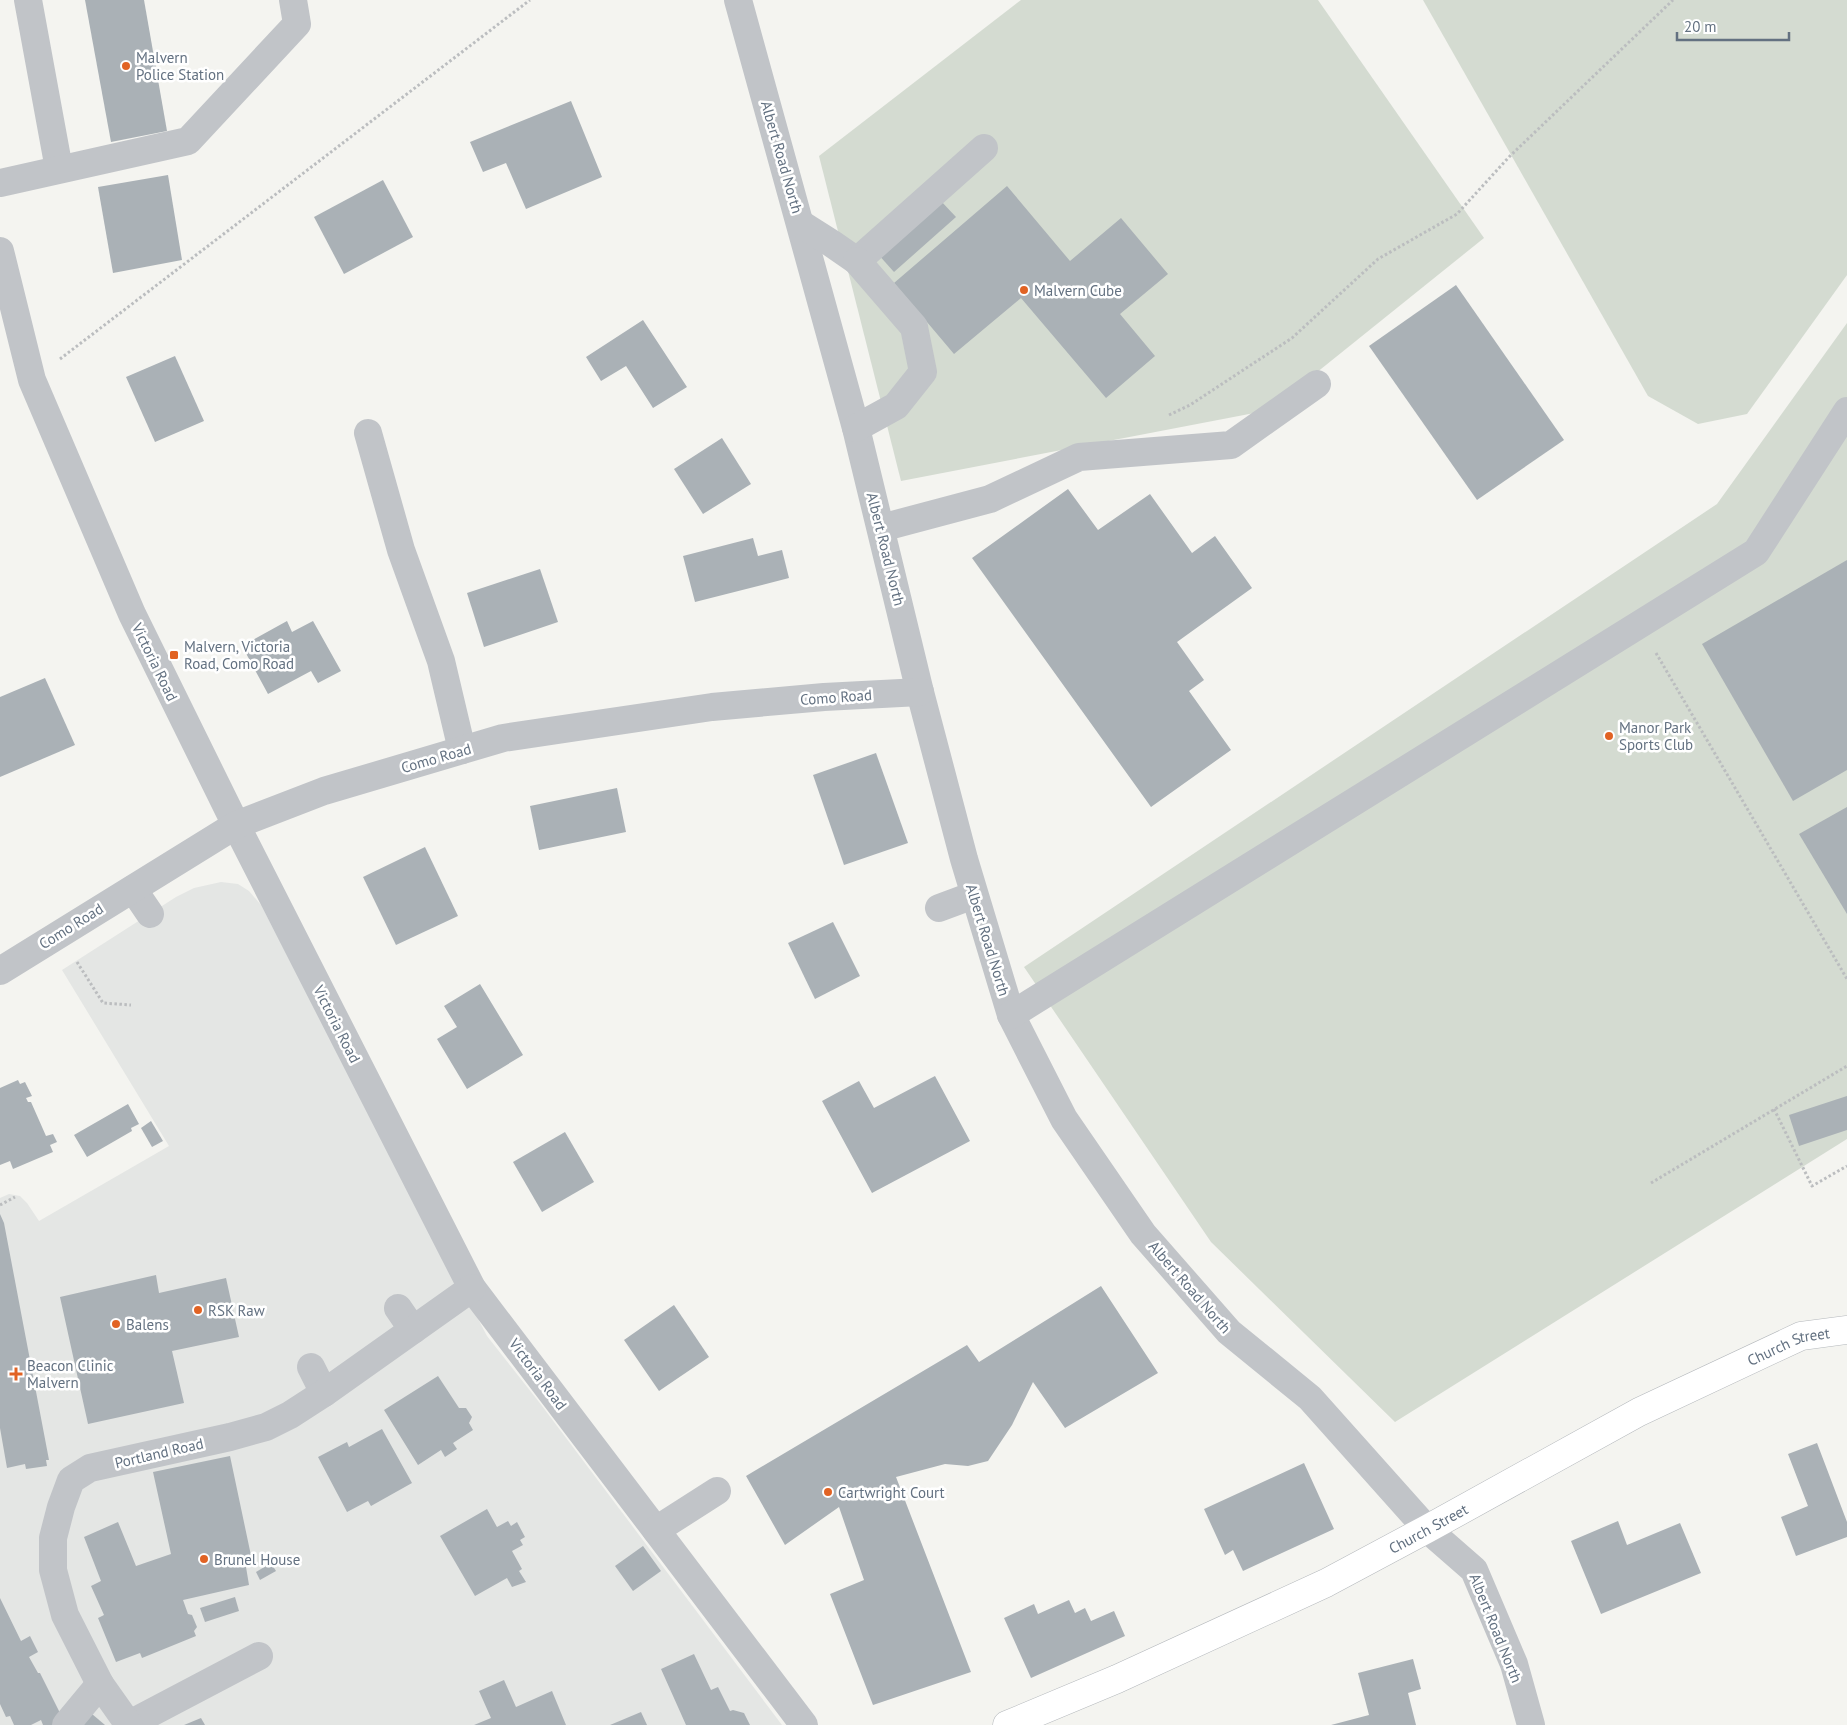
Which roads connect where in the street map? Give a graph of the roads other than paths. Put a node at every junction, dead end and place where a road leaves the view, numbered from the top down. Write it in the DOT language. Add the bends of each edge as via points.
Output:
graph roads {
  1 [pos="28,0"];
  2 [pos="293,0"];
  3 [pos="738,0"];
  4 [pos="984,148"];
  5 [pos="59,169"];
  6 [pos="0,182"];
  7 [pos="801,224"];
  8 [pos="0,251"];
  9 [pos="857,261"];
  10 [pos="1317,384"];
  11 [pos="1847,411"];
  12 [pos="856,428"];
  13 [pos="368,432"];
  14 [pos="881,528"];
  15 [pos="920,692"];
  16 [pos="462,750"];
  17 [pos="236,825"];
  18 [pos="133,889"];
  19 [pos="974,895"];
  20 [pos="939,908"];
  21 [pos="150,914"];
  22 [pos="0,971"];
  23 [pos="1011,1015"];
  24 [pos="472,1288"];
  25 [pos="398,1308"];
  26 [pos="413,1330"];
  27 [pos="1847,1330"];
  28 [pos="310,1368"];
  29 [pos="324,1393"];
  30 [pos="717,1490"];
  31 [pos="656,1530"];
  32 [pos="1427,1530"];
  33 [pos="259,1656"];
  34 [pos="100,1684"];
  35 [pos="66,1725"];
  36 [pos="129,1725"];
  37 [pos="804,1725"];
  38 [pos="1007,1725"];
  39 [pos="1531,1725"];
  1 -- 5 [label="street"];
  2 -- 5 [label="street" via="297,24 188,141"];
  3 -- 7 [label="street, Albert Road North"];
  4 -- 9 [label="street"];
  5 -- 6 [label="street"];
  7 -- 9 [label="street"];
  7 -- 12 [label="street, Albert Road North"];
  8 -- 17 [label="street, Victoria Road" via="32,380 132,614"];
  9 -- 12 [label="street" via="914,326 923,372 896,406"];
  10 -- 14 [label="street" via="1230,445 1079,458 990,499"];
  11 -- 23 [label="street" via="1756,552"];
  12 -- 14 [label="street, Albert Road North"];
  13 -- 16 [label="street" via="401,550 441,660"];
  14 -- 15 [label="street, Albert Road North"];
  15 -- 16 [label="street, Como Road" via="712,707 504,738"];
  15 -- 19 [label="street, Albert Road North"];
  16 -- 17 [label="street, Como Road" via="324,791"];
  17 -- 18 [label="street, Como Road"];
  17 -- 24 [label="street, Victoria Road"];
  18 -- 21 [label="street"];
  18 -- 22 [label="street, Como Road"];
  19 -- 20 [label="street"];
  19 -- 23 [label="street, Albert Road North"];
  23 -- 32 [label="street, Albert Road North" via="1064,1119 1144,1234 1229,1332 1310,1398"];
  24 -- 26 [label="street, Portland Road"];
  24 -- 31 [label="street, Victoria Road"];
  25 -- 26 [label="street"];
  26 -- 29 [label="street, Portland Road"];
  27 -- 32 [label="main road, Church Street" via="1801,1336 1657,1404"];
  28 -- 29 [label="street"];
  29 -- 34 [label="street, Portland Road" via="266,1426 90,1468 71,1480 53,1538 53,1570 65,1615"];
  30 -- 31 [label="street"];
  31 -- 37 [label="street, Victoria Road"];
  32 -- 38 [label="main road, Church Street" via="1317,1587 1117,1679"];
  32 -- 39 [label="street, Albert Road North" via="1474,1570 1514,1664"];
  33 -- 36 [label="street"];
  34 -- 35 [label="street"];
  34 -- 36 [label="street, Portland Road"];
}
